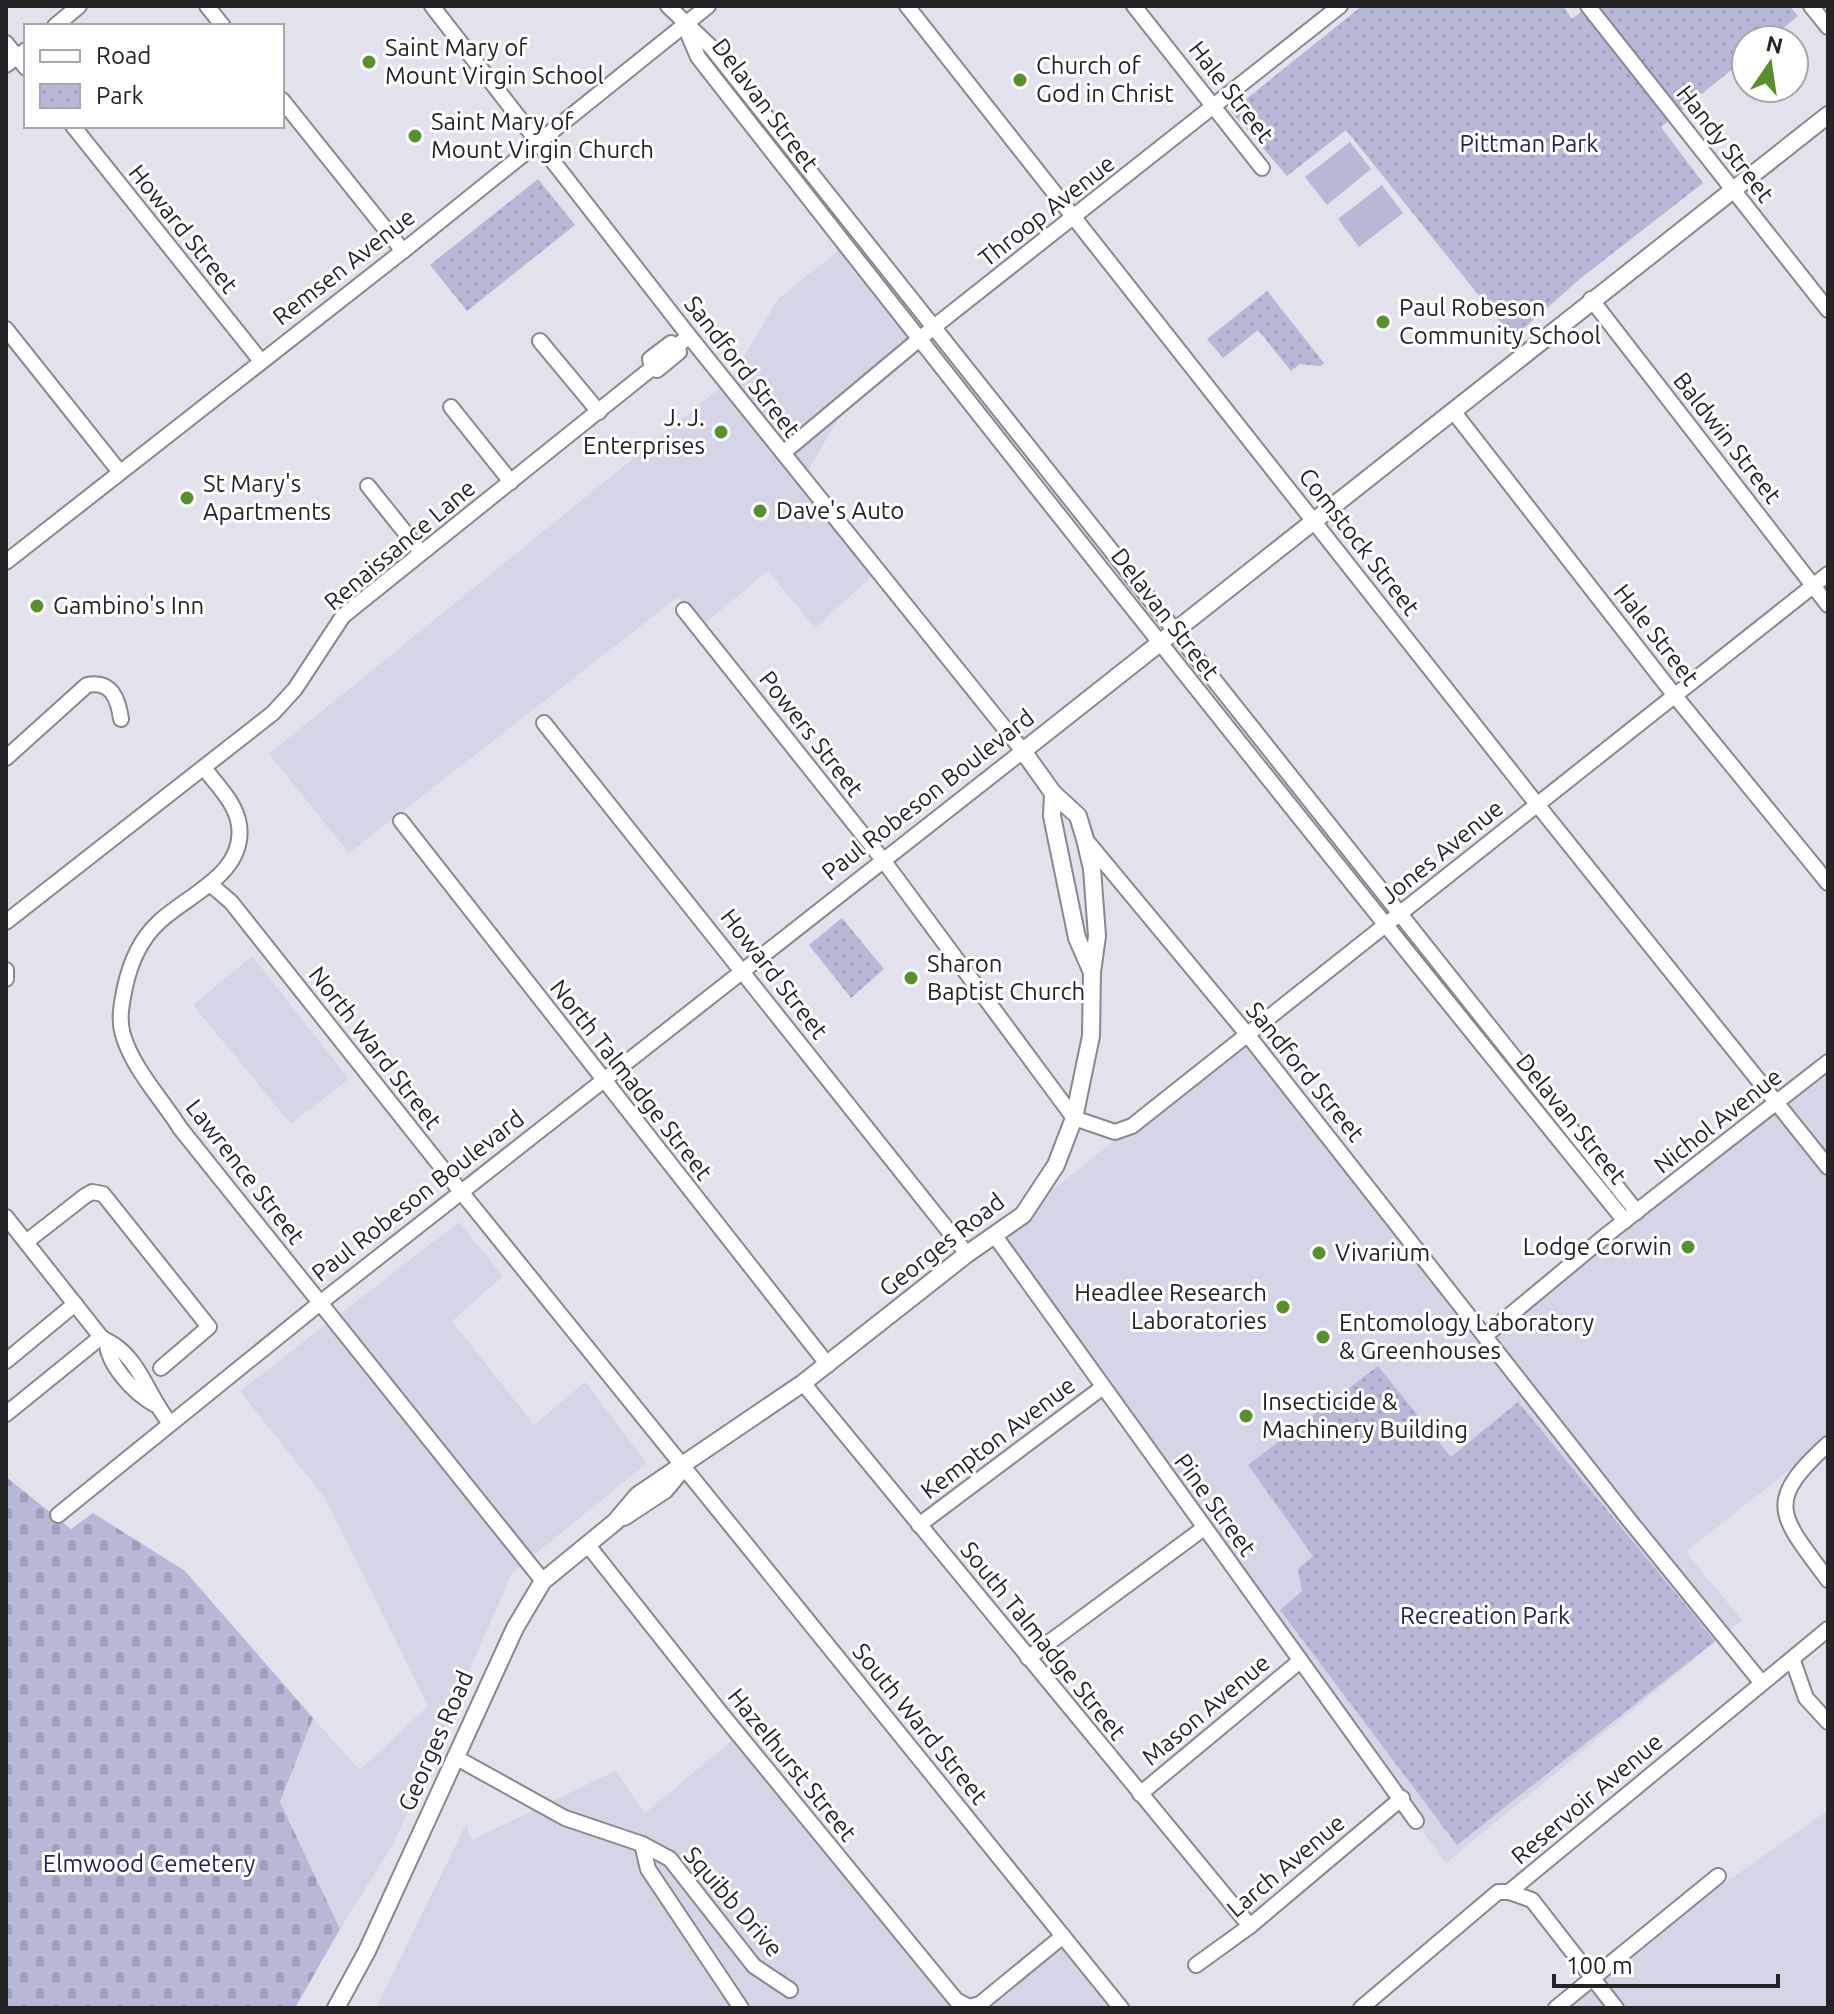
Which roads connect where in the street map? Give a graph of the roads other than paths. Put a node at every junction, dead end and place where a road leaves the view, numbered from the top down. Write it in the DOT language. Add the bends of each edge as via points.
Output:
graph roads {
  1 [pos="79,6"];
  2 [pos="207,6"];
  3 [pos="432,6"];
  4 [pos="668,6"];
  5 [pos="708,6"];
  6 [pos="907,6"];
  7 [pos="1134,6"];
  8 [pos="1340,6"];
  9 [pos="1588,6"];
  10 [pos="1811,6"];
  11 [pos="57,24"];
  12 [pos="221,24"];
  13 [pos="684,25"];
  14 [pos="1828,27"];
  15 [pos="6,43"];
  16 [pos="19,60"];
  17 [pos="284,102"];
  18 [pos="1216,108"];
  19 [pos="1828,115"];
  20 [pos="75,128"];
  21 [pos="539,140"];
  22 [pos="1262,168"];
  23 [pos="1732,188"];
  24 [pos="1075,217"];
  25 [pos="403,251"];
  26 [pos="1591,299"];
  27 [pos="1828,310"];
  28 [pos="935,326"];
  29 [pos="6,329"];
  30 [pos="919,339"];
  31 [pos="540,341"];
  32 [pos="683,341"];
  33 [pos="260,360"];
  34 [pos="451,407"];
  35 [pos="1453,411"];
  36 [pos="599,412"];
  37 [pos="783,453"];
  38 [pos="119,471"];
  39 [pos="1050,473"];
  40 [pos="511,482"];
  41 [pos="1034,485"];
  42 [pos="368,486"];
  43 [pos="1314,520"];
  44 [pos="420,551"];
  45 [pos="6,562"];
  46 [pos="1828,574"];
  47 [pos="1813,586"];
  48 [pos="1828,605"];
  49 [pos="684,610"];
  50 [pos="1175,630"];
  51 [pos="1158,642"];
  52 [pos="1675,696"];
  53 [pos="121,719"];
  54 [pos="544,723"];
  55 [pos="1023,751"];
  56 [pos="6,758"];
  57 [pos="204,768"];
  58 [pos="1053,793"];
  59 [pos="1536,803"];
  60 [pos="401,821"];
  61 [pos="1085,839"];
  62 [pos="883,860"];
  63 [pos="1828,883"];
  64 [pos="210,884"];
  65 [pos="1402,913"];
  66 [pos="6,922"];
  67 [pos="1385,926"];
  68 [pos="6,970"];
  69 [pos="743,971"];
  70 [pos="1092,972"];
  71 [pos="6,979"];
  72 [pos="1247,1034"];
  73 [pos="1828,1062"];
  74 [pos="602,1081"];
  75 [pos="1778,1104"];
  76 [pos="1074,1118"];
  77 [pos="1828,1167"];
  78 [pos="462,1193"];
  79 [pos="1631,1216"];
  80 [pos="8,1223"];
  81 [pos="995,1236"];
  82 [pos="26,1242"];
  83 [pos="967,1254"];
  84 [pos="320,1303"];
  85 [pos="75,1304"];
  86 [pos="1486,1335"];
  87 [pos="104,1339"];
  88 [pos="6,1361"];
  89 [pos="828,1365"];
  90 [pos="161,1368"];
  91 [pos="803,1383"];
  92 [pos="1103,1387"];
  93 [pos="6,1414"];
  94 [pos="170,1423"];
  95 [pos="1828,1444"];
  96 [pos="683,1468"];
  97 [pos="58,1515"];
  98 [pos="919,1525"];
  99 [pos="1204,1528"];
  100 [pos="587,1544"];
  101 [pos="1828,1580"];
  102 [pos="543,1581"];
  103 [pos="1828,1629"];
  104 [pos="1799,1655"];
  105 [pos="1028,1658"];
  106 [pos="1300,1661"];
  107 [pos="1761,1682"];
  108 [pos="1828,1722"];
  109 [pos="455,1757"];
  110 [pos="1140,1794"];
  111 [pos="1402,1798"];
  112 [pos="1416,1821"];
  113 [pos="642,1844"];
  114 [pos="1718,1876"];
  115 [pos="1509,1892"];
  116 [pos="1250,1926"];
  117 [pos="1063,1936"];
  118 [pos="1196,1965"];
  119 [pos="1594,1976"];
  120 [pos="790,1990"];
  121 [pos="969,2007"];
  122 [pos="336,2008"];
  123 [pos="741,2008"];
  124 [pos="1121,2008"];
  125 [pos="1361,2008"];
  126 [pos="1556,2008"];
  127 [pos="1616,2008"];
  1 -- 11 [label="street"];
  2 -- 12 [label="street"];
  3 -- 21 [label="street, Sandford Street"];
  4 -- 13 [label="street, Delavan Street"];
  5 -- 13 [label="street, Remsen Avenue"];
  6 -- 24 [label="street, Comstock Street"];
  7 -- 18 [label="street, Hale Street"];
  8 -- 18 [label="street, Throop Avenue"];
  9 -- 23 [label="street, Handy Street"];
  10 -- 14 [label="street"];
  13 -- 21 [label="street, Remsen Avenue"];
  13 -- 28 [label="street, Delavan Street" via="711,47"];
  13 -- 30 [label="street, Delavan Street" via="698,57"];
  15 -- 16 [label="street"];
  17 -- 25 [label="street"];
  18 -- 22 [label="street, Hale Street"];
  18 -- 24 [label="street, Throop Avenue"];
  19 -- 23 [label="street, Paul Robeson Boulevard"];
  20 -- 33 [label="street, Howard Street"];
  21 -- 25 [label="street, Remsen Avenue"];
  21 -- 32 [label="street, Sandford Street"];
  23 -- 26 [label="street, Paul Robeson Boulevard"];
  23 -- 27 [label="street, Handy Street"];
  24 -- 28 [label="street, Throop Avenue"];
  24 -- 43 [label="street, Comstock Street"];
  25 -- 33 [label="street, Remsen Avenue"];
  26 -- 35 [label="street, Paul Robeson Boulevard"];
  26 -- 47 [label="street, Baldwin Street"];
  28 -- 30 [label="street, Throop Avenue"];
  28 -- 39 [label="street, Delavan Street"];
  29 -- 38 [label="street"];
  30 -- 37 [label="street, Throop Avenue"];
  30 -- 41 [label="street, Delavan Street"];
  31 -- 36 [label="street"];
  32 -- 36 [label="street, Renaissance Lane" via="650,359 652,368"];
  32 -- 37 [label="street, Sandford Street"];
  33 -- 38 [label="street, Remsen Avenue"];
  34 -- 40 [label="street"];
  35 -- 43 [label="street, Paul Robeson Boulevard"];
  35 -- 52 [label="street, Hale Street"];
  36 -- 40 [label="street, Renaissance Lane"];
  37 -- 55 [label="street, Sandford Street"];
  38 -- 45 [label="street, Remsen Avenue"];
  39 -- 41 [label="street"];
  39 -- 50 [label="street, Delavan Street"];
  40 -- 44 [label="street, Renaissance Lane"];
  41 -- 51 [label="street, Delavan Street"];
  42 -- 44 [label="street"];
  43 -- 50 [label="street, Paul Robeson Boulevard"];
  43 -- 59 [label="street, Comstock Street"];
  44 -- 57 [label="street, Renaissance Lane" via="343,616 273,713"];
  46 -- 47 [label="street, Jones Avenue"];
  47 -- 48 [label="street, Baldwin Street"];
  47 -- 52 [label="street, Jones Avenue"];
  49 -- 62 [label="street, Powers Street"];
  50 -- 51 [label="street, Paul Robeson Boulevard"];
  50 -- 65 [label="street, Delavan Street"];
  51 -- 55 [label="street, Paul Robeson Boulevard"];
  51 -- 67 [label="street, Delavan Street"];
  52 -- 59 [label="street, Jones Avenue"];
  52 -- 63 [label="street, Hale Street"];
  53 -- 56 [label="street" via="112,691 97,683 87,685"];
  54 -- 69 [label="street, Howard Street"];
  55 -- 58 [label="street"];
  55 -- 62 [label="street, Paul Robeson Boulevard"];
  57 -- 64 [label="street, Lawrence Street" via="233,807 239,825 238,844 227,869"];
  57 -- 66 [label="street, Renaissance Lane"];
  58 -- 61 [label="street, Georges Road" via="1078,816"];
  58 -- 70 [label="street, Georges Road" via="1052,816 1077,938"];
  59 -- 65 [label="street, Jones Avenue"];
  59 -- 75 [label="street, Comstock Street"];
  60 -- 74 [label="street, North Talmadge Street"];
  61 -- 70 [label="street, Georges Road" via="1097,936"];
  61 -- 72 [label="street, Sandford Street"];
  62 -- 69 [label="street, Paul Robeson Boulevard"];
  62 -- 76 [label="street, Powers Street"];
  64 -- 78 [label="street, North Ward Street" via="231,902"];
  64 -- 84 [label="street, Lawrence Street" via="157,923 140,946 121,1006 122,1033 180,1128"];
  65 -- 67 [label="street, Jones Avenue"];
  65 -- 79 [label="street, Delavan Street"];
  67 -- 72 [label="street, Jones Avenue"];
  67 -- 79 [label="street, Delavan Street"];
  68 -- 71 [label="street"];
  69 -- 74 [label="street, Paul Robeson Boulevard"];
  69 -- 83 [label="street, Howard Street"];
  70 -- 76 [label="street, Georges Road" via="1091,1036"];
  72 -- 76 [label="street, Jones Avenue" via="1132,1126 1115,1132"];
  72 -- 86 [label="street, Sandford Street"];
  73 -- 75 [label="street, Nichol Avenue"];
  74 -- 78 [label="street, Paul Robeson Boulevard"];
  74 -- 89 [label="street, North Talmadge Street"];
  75 -- 77 [label="street, Comstock Street"];
  75 -- 79 [label="street, Nichol Avenue"];
  76 -- 81 [label="street, Georges Road" via="1056,1165 1023,1215"];
  78 -- 84 [label="street, Paul Robeson Boulevard"];
  78 -- 96 [label="street, North Ward Street"];
  79 -- 86 [label="street, Nichol Avenue"];
  80 -- 82 [label="street"];
  81 -- 83 [label="street, Georges Road"];
  81 -- 92 [label="street, Pine Street"];
  82 -- 85 [label="street"];
  82 -- 90 [label="street" via="85,1196 103,1194 209,1327"];
  83 -- 89 [label="street, Georges Road"];
  84 -- 94 [label="street, Paul Robeson Boulevard"];
  84 -- 102 [label="street, Lawrence Street"];
  85 -- 87 [label="street"];
  85 -- 88 [label="street"];
  86 -- 107 [label="street, Sandford Street"];
  87 -- 93 [label="street"];
  87 -- 94 [label="street" via="135,1368"];
  89 -- 91 [label="street, Georges Road"];
  91 -- 96 [label="street, Georges Road"];
  91 -- 98 [label="street, South Talmadge Street"];
  92 -- 98 [label="street, Kempton Avenue"];
  92 -- 99 [label="street, Pine Street"];
  94 -- 97 [label="street, Paul Robeson Boulevard"];
  95 -- 101 [label="street" via="1799,1471 1786,1489 1785,1502 1799,1540"];
  96 -- 100 [label="street, Georges Road" via="656,1481"];
  96 -- 117 [label="street, South Ward Street"];
  98 -- 105 [label="street, South Talmadge Street"];
  99 -- 105 [label="street"];
  99 -- 106 [label="street, Pine Street"];
  100 -- 102 [label="street, Georges Road"];
  100 -- 121 [label="street, Hazelhurst Street" via="948,1991"];
  102 -- 109 [label="street, Georges Road" via="526,1604"];
  103 -- 104 [label="street, Reservoir Avenue"];
  104 -- 107 [label="street, Reservoir Avenue"];
  104 -- 108 [label="street" via="1806,1698"];
  105 -- 110 [label="street, South Talmadge Street"];
  106 -- 110 [label="street, Mason Avenue"];
  106 -- 111 [label="street, Pine Street"];
  107 -- 115 [label="street, Reservoir Avenue"];
  109 -- 113 [label="street, Squibb Drive" via="565,1818"];
  109 -- 122 [label="street, Georges Road"];
  110 -- 116 [label="street, South Talmadge Street"];
  111 -- 112 [label="street, Pine Street"];
  111 -- 116 [label="street, Larch Avenue"];
  113 -- 120 [label="street, Squibb Drive" via="670,1859 754,1966"];
  113 -- 123 [label="street, Squibb Drive" via="648,1869"];
  114 -- 119 [label="street"];
  115 -- 119 [label="street" via="1532,1900"];
  115 -- 125 [label="street, Reservoir Avenue" via="1498,1892"];
  116 -- 118 [label="street, Larch Avenue"];
  117 -- 121 [label="street" via="987,2000"];
  117 -- 124 [label="street, South Ward Street"];
  119 -- 126 [label="street"];
  119 -- 127 [label="street"];
}
